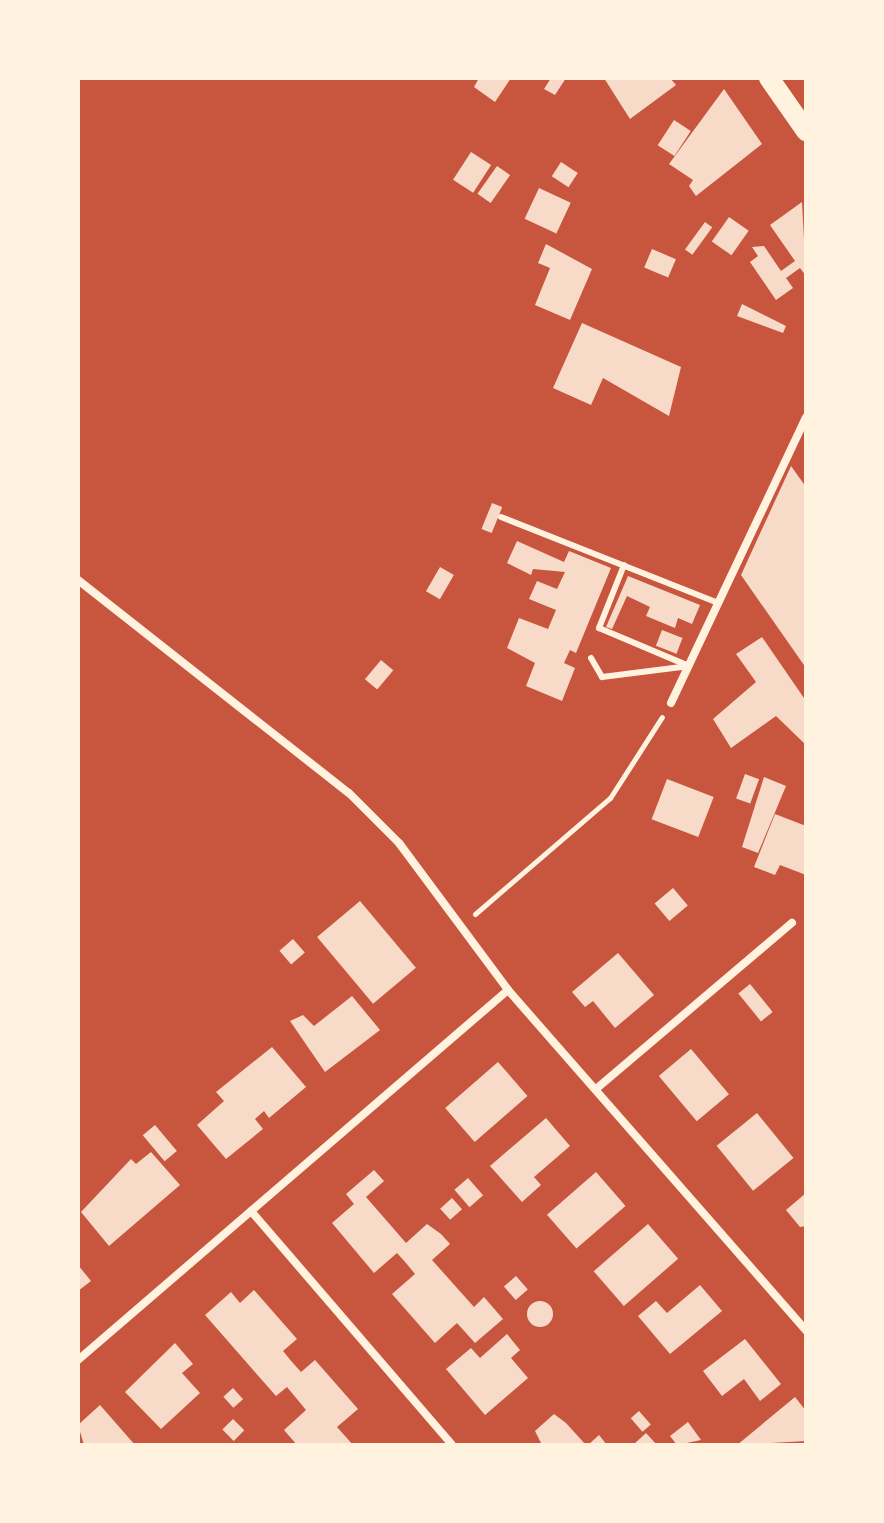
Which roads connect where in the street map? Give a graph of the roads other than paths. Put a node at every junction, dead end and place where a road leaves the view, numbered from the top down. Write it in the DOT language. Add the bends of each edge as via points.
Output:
graph roads {
  1 [pos="769,78"];
  2 [pos="806,131"];
  3 [pos="806,417"];
  4 [pos="501,517"];
  5 [pos="624,565"];
  6 [pos="78,580"];
  7 [pos="718,603"];
  8 [pos="591,658"];
  9 [pos="689,666"];
  10 [pos="671,703"];
  11 [pos="792,923"];
  12 [pos="508,990"];
  13 [pos="596,1089"];
  14 [pos="251,1211"];
  15 [pos="806,1331"];
  16 [pos="78,1360"];
  17 [pos="452,1445"];
  1 -- 2 [label="main road"];
  3 -- 7 [label="street"];
  4 -- 5 [label="lane"];
  5 -- 7 [label="lane"];
  5 -- 9 [label="lane" via="599,628"];
  6 -- 12 [label="street" via="349,793 462,925"];
  7 -- 9 [label="street"];
  8 -- 9 [label="lane" via="602,677 628,679"];
  9 -- 10 [label="street"];
  11 -- 13 [label="street"];
  12 -- 13 [label="street"];
  12 -- 14 [label="street"];
  13 -- 15 [label="street"];
  14 -- 16 [label="street"];
  14 -- 17 [label="street"];
}
